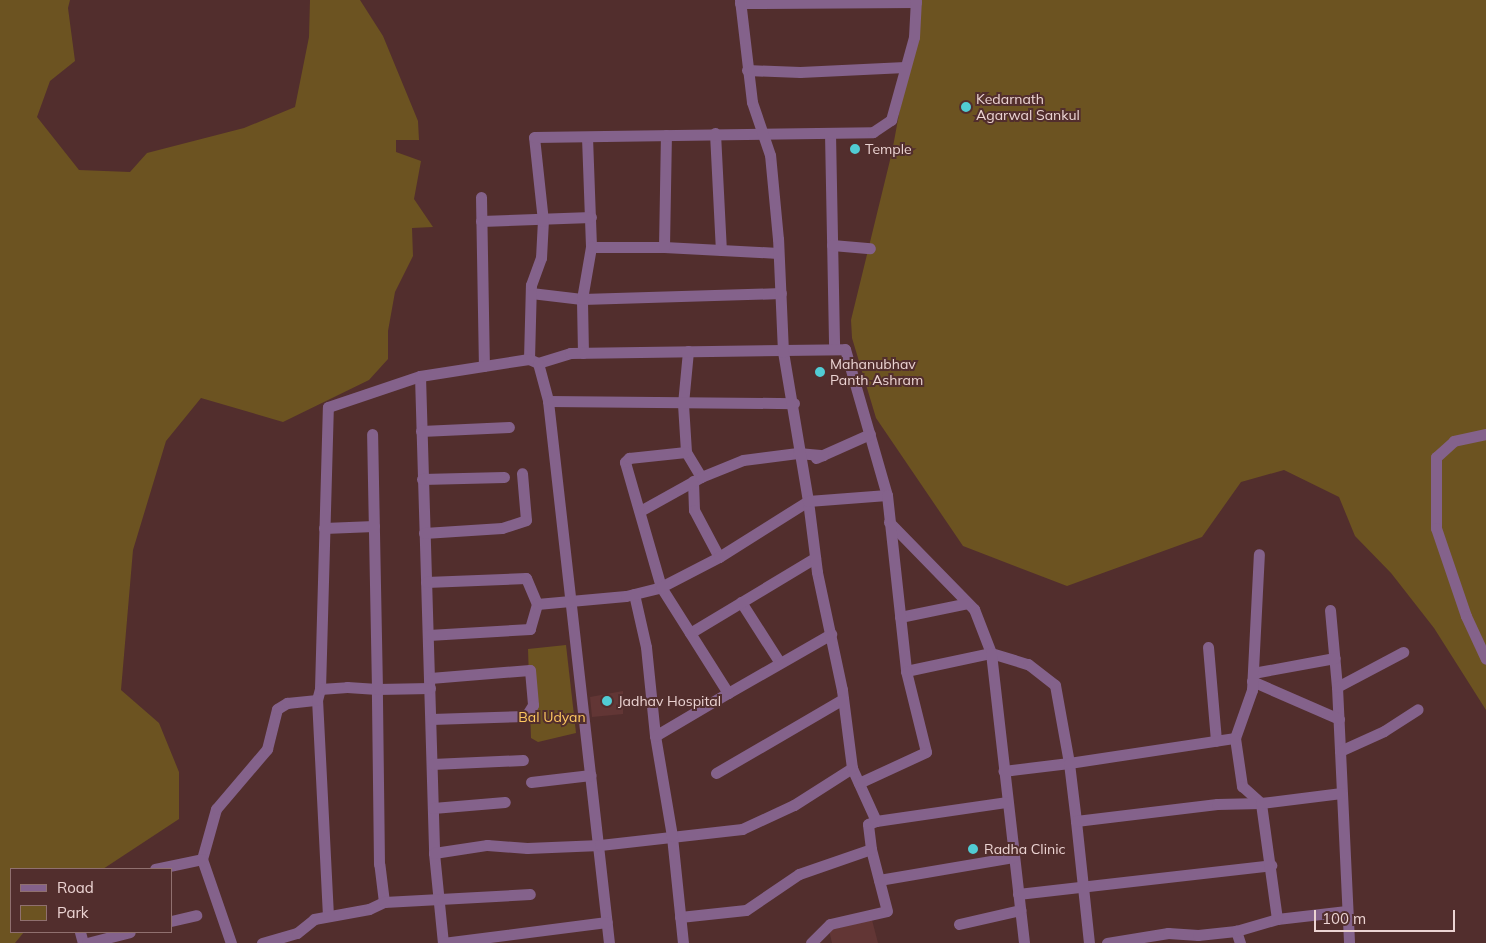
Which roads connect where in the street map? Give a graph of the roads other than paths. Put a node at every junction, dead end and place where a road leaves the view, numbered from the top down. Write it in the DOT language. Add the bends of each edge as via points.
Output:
graph roads {
  1 [pos="740,1"];
  2 [pos="916,1"];
  3 [pos="905,67"];
  4 [pos="747,70"];
  5 [pos="714,133"];
  6 [pos="830,133"];
  7 [pos="764,134"];
  8 [pos="666,135"];
  9 [pos="587,137"];
  10 [pos="481,197"];
  11 [pos="591,217"];
  12 [pos="481,221"];
  13 [pos="543,221"];
  14 [pos="832,246"];
  15 [pos="664,247"];
  16 [pos="591,248"];
  17 [pos="870,248"];
  18 [pos="721,250"];
  19 [pos="778,253"];
  20 [pos="531,293"];
  21 [pos="781,293"];
  22 [pos="582,299"];
  23 [pos="834,348"];
  24 [pos="688,351"];
  25 [pos="783,352"];
  26 [pos="583,353"];
  27 [pos="534,361"];
  28 [pos="484,366"];
  29 [pos="420,376"];
  30 [pos="548,401"];
  31 [pos="794,403"];
  32 [pos="683,404"];
  33 [pos="509,427"];
  34 [pos="421,431"];
  35 [pos="372,434"];
  36 [pos="870,434"];
  37 [pos="1486,434"];
  38 [pos="686,452"];
  39 [pos="799,459"];
  40 [pos="522,472"];
  41 [pos="504,477"];
  42 [pos="422,479"];
  43 [pos="697,479"];
  44 [pos="887,495"];
  45 [pos="808,501"];
  46 [pos="640,511"];
  47 [pos="889,522"];
  48 [pos="374,526"];
  49 [pos="324,528"];
  50 [pos="424,533"];
  51 [pos="1259,554"];
  52 [pos="719,557"];
  53 [pos="815,558"];
  54 [pos="426,582"];
  55 [pos="661,587"];
  56 [pos="634,594"];
  57 [pos="570,599"];
  58 [pos="741,602"];
  59 [pos="968,603"];
  60 [pos="537,604"];
  61 [pos="1330,610"];
  62 [pos="900,616"];
  63 [pos="690,633"];
  64 [pos="831,634"];
  65 [pos="428,635"];
  66 [pos="1208,647"];
  67 [pos="1403,652"];
  68 [pos="991,653"];
  69 [pos="1334,658"];
  70 [pos="1486,659"];
  71 [pos="780,663"];
  72 [pos="906,671"];
  73 [pos="1252,677"];
  74 [pos="430,683"];
  75 [pos="1338,687"];
  76 [pos="377,689"];
  77 [pos="728,693"];
  78 [pos="319,695"];
  79 [pos="843,698"];
  80 [pos="1418,709"];
  81 [pos="431,719"];
  82 [pos="1339,720"];
  83 [pos="655,736"];
  84 [pos="1234,738"];
  85 [pos="1216,741"];
  86 [pos="1340,751"];
  87 [pos="523,760"];
  88 [pos="1069,763"];
  89 [pos="432,764"];
  90 [pos="852,768"];
  91 [pos="1003,771"];
  92 [pos="716,773"];
  93 [pos="591,775"];
  94 [pos="530,782"];
  95 [pos="859,783"];
  96 [pos="1340,793"];
  97 [pos="505,802"];
  98 [pos="1006,802"];
  99 [pos="1261,802"];
  100 [pos="433,808"];
  101 [pos="1076,820"];
  102 [pos="876,821"];
  103 [pos="672,836"];
  104 [pos="600,845"];
  105 [pos="871,849"];
  106 [pos="434,853"];
  107 [pos="1013,857"];
  108 [pos="202,859"];
  109 [pos="1271,865"];
  110 [pos="160,868"];
  111 [pos="879,880"];
  112 [pos="1083,885"];
  113 [pos="530,894"];
  114 [pos="1018,894"];
  115 [pos="438,900"];
  116 [pos="384,902"];
  117 [pos="1020,910"];
  118 [pos="1348,911"];
  119 [pos="196,915"];
  120 [pos="328,916"];
  121 [pos="680,917"];
  122 [pos="1277,919"];
  123 [pos="172,921"];
  124 [pos="607,922"];
  125 [pos="959,924"];
  126 [pos="1236,931"];
  127 [pos="126,933"];
  128 [pos="87,943"];
  129 [pos="230,943"];
  130 [pos="262,943"];
  131 [pos="443,943"];
  132 [pos="609,943"];
  133 [pos="683,943"];
  134 [pos="811,943"];
  135 [pos="1024,943"];
  136 [pos="1089,943"];
  137 [pos="1107,943"];
  138 [pos="1240,943"];
  139 [pos="1349,943"];
  1 -- 2 [label="street"];
  1 -- 4 [label="street"];
  2 -- 3 [label="street" via="914,37"];
  3 -- 4 [label="street" via="800,72"];
  3 -- 6 [label="street" via="891,120 873,132"];
  4 -- 7 [label="street" via="752,102"];
  5 -- 7 [label="street"];
  5 -- 8 [label="street"];
  5 -- 18 [label="street"];
  6 -- 7 [label="street"];
  6 -- 14 [label="street"];
  7 -- 19 [label="street" via="770,155"];
  8 -- 9 [label="street"];
  8 -- 15 [label="street"];
  9 -- 11 [label="street"];
  9 -- 13 [label="street" via="534,137"];
  10 -- 12 [label="street"];
  11 -- 13 [label="street"];
  11 -- 16 [label="street"];
  12 -- 13 [label="street"];
  12 -- 28 [label="street"];
  13 -- 20 [label="street" via="541,258 534,268"];
  14 -- 17 [label="street"];
  14 -- 23 [label="street"];
  15 -- 16 [label="street"];
  15 -- 18 [label="street"];
  16 -- 22 [label="street"];
  18 -- 19 [label="street"];
  19 -- 21 [label="street"];
  20 -- 22 [label="street"];
  20 -- 27 [label="street"];
  21 -- 22 [label="street"];
  21 -- 25 [label="street"];
  22 -- 26 [label="street"];
  23 -- 25 [label="street"];
  23 -- 36 [label="street" via="847,352"];
  24 -- 25 [label="street"];
  24 -- 26 [label="street"];
  24 -- 32 [label="street"];
  25 -- 31 [label="street"];
  26 -- 27 [label="street"];
  27 -- 28 [label="street"];
  27 -- 30 [label="street"];
  28 -- 29 [label="street"];
  29 -- 34 [label="street"];
  29 -- 49 [label="street" via="328,407"];
  30 -- 32 [label="street"];
  30 -- 57 [label="street"];
  31 -- 32 [label="street"];
  31 -- 39 [label="street"];
  32 -- 38 [label="street"];
  33 -- 34 [label="street"];
  34 -- 42 [label="street"];
  35 -- 48 [label="street"];
  36 -- 39 [label="street" via="823,455"];
  36 -- 44 [label="street"];
  37 -- 70 [label="street" via="1454,441 1436,457 1436,528 1466,616"];
  38 -- 43 [label="street"];
  38 -- 46 [label="street" via="626,460"];
  39 -- 43 [label="street" via="742,460"];
  39 -- 45 [label="street"];
  40 -- 50 [label="street" via="526,520 502,528"];
  41 -- 42 [label="street"];
  42 -- 50 [label="street"];
  43 -- 46 [label="street"];
  43 -- 52 [label="street" via="694,510"];
  44 -- 45 [label="street"];
  44 -- 47 [label="street"];
  45 -- 52 [label="street"];
  45 -- 53 [label="street"];
  46 -- 55 [label="street"];
  47 -- 59 [label="street"];
  47 -- 62 [label="street"];
  48 -- 49 [label="street"];
  48 -- 76 [label="street"];
  49 -- 78 [label="street"];
  50 -- 54 [label="street"];
  51 -- 73 [label="street"];
  52 -- 55 [label="street"];
  53 -- 58 [label="street"];
  53 -- 64 [label="street"];
  54 -- 60 [label="street" via="526,578"];
  54 -- 65 [label="street"];
  55 -- 56 [label="street"];
  55 -- 63 [label="street"];
  56 -- 57 [label="street"];
  56 -- 83 [label="street" via="646,647"];
  57 -- 60 [label="street"];
  57 -- 93 [label="street"];
  58 -- 63 [label="street"];
  58 -- 71 [label="street"];
  59 -- 62 [label="street"];
  59 -- 68 [label="street" via="978,616"];
  60 -- 65 [label="street" via="530,629"];
  61 -- 69 [label="street"];
  62 -- 72 [label="street"];
  63 -- 77 [label="street"];
  64 -- 71 [label="street"];
  64 -- 79 [label="street"];
  65 -- 74 [label="street"];
  66 -- 85 [label="street"];
  67 -- 75 [label="street"];
  68 -- 72 [label="street"];
  68 -- 88 [label="street" via="1028,664 1055,685"];
  68 -- 91 [label="street"];
  69 -- 73 [label="street"];
  69 -- 75 [label="street"];
  71 -- 77 [label="street"];
  72 -- 95 [label="street" via="926,752"];
  73 -- 82 [label="street"];
  73 -- 84 [label="street" via="1252,690"];
  74 -- 76 [label="street"];
  74 -- 81 [label="street"];
  74 -- 81 [label="street" via="530,670 533,705 526,716"];
  75 -- 82 [label="street"];
  76 -- 78 [label="street" via="347,687"];
  76 -- 116 [label="street" via="379,864"];
  77 -- 83 [label="street"];
  78 -- 108 [label="street" via="287,703 277,709 267,749 216,809"];
  78 -- 120 [label="street"];
  79 -- 90 [label="street"];
  79 -- 92 [label="street"];
  80 -- 86 [label="street" via="1384,731"];
  81 -- 89 [label="street"];
  82 -- 86 [label="street"];
  83 -- 103 [label="street"];
  84 -- 85 [label="street"];
  84 -- 99 [label="street" via="1242,786"];
  85 -- 88 [label="street"];
  86 -- 96 [label="street"];
  87 -- 89 [label="street"];
  88 -- 91 [label="street"];
  88 -- 101 [label="street"];
  89 -- 100 [label="street"];
  90 -- 95 [label="street"];
  90 -- 103 [label="street" via="794,805 742,829"];
  91 -- 98 [label="street"];
  93 -- 94 [label="street"];
  93 -- 104 [label="street"];
  95 -- 102 [label="street"];
  96 -- 99 [label="street"];
  96 -- 118 [label="street"];
  97 -- 100 [label="street"];
  98 -- 102 [label="street"];
  98 -- 107 [label="street"];
  99 -- 101 [label="street"];
  99 -- 109 [label="street"];
  100 -- 106 [label="street"];
  101 -- 112 [label="street"];
  102 -- 105 [label="street" via="868,824"];
  103 -- 104 [label="street"];
  103 -- 121 [label="street"];
  104 -- 106 [label="street" via="527,848 487,845"];
  104 -- 124 [label="street"];
  105 -- 111 [label="street"];
  105 -- 121 [label="street" via="799,874 746,910"];
  106 -- 115 [label="street"];
  107 -- 111 [label="street"];
  107 -- 114 [label="street"];
  108 -- 110 [label="street"];
  108 -- 129 [label="street"];
  109 -- 112 [label="street"];
  109 -- 122 [label="street"];
  111 -- 134 [label="street" via="886,911 830,924"];
  112 -- 114 [label="street"];
  112 -- 136 [label="street"];
  113 -- 115 [label="street"];
  114 -- 117 [label="street"];
  115 -- 116 [label="street"];
  115 -- 131 [label="street"];
  116 -- 120 [label="street" via="369,909"];
  117 -- 125 [label="street"];
  117 -- 135 [label="street"];
  118 -- 122 [label="street"];
  118 -- 139 [label="street"];
  119 -- 123 [label="street"];
  120 -- 130 [label="street" via="314,919 297,933"];
  121 -- 133 [label="street"];
  122 -- 126 [label="street"];
  124 -- 131 [label="street"];
  124 -- 132 [label="street"];
  126 -- 137 [label="street" via="1198,935 1168,933"];
  126 -- 138 [label="street"];
  127 -- 128 [label="street"];
}
